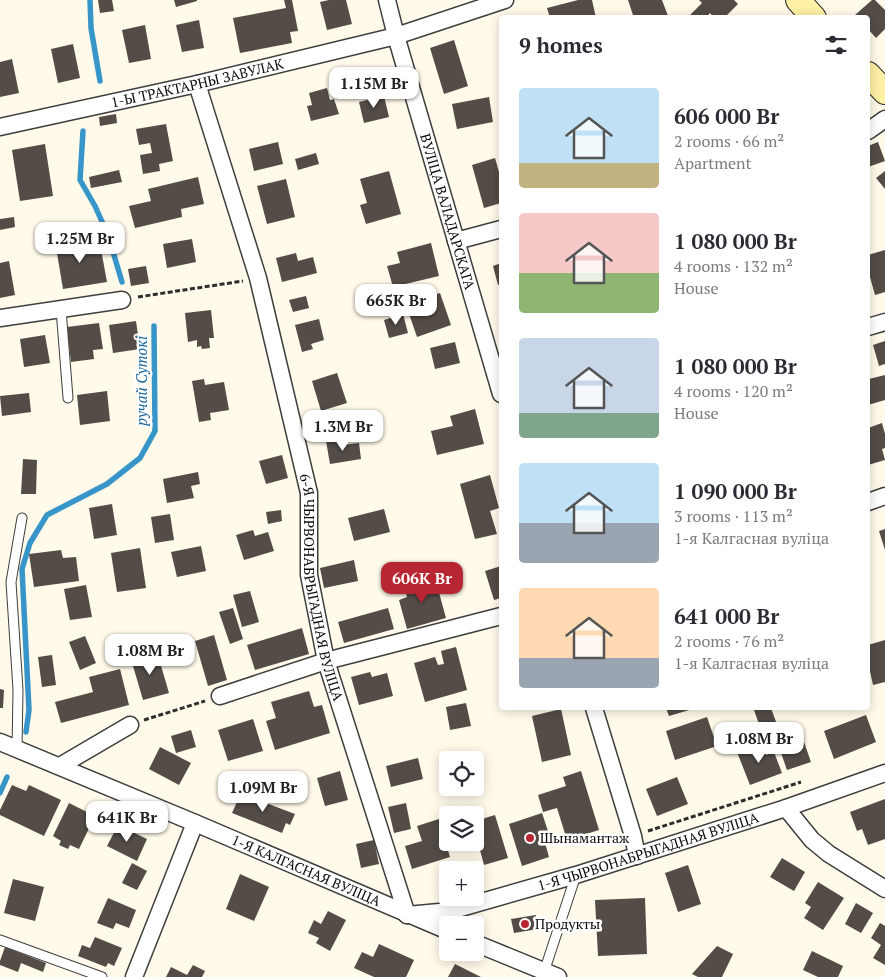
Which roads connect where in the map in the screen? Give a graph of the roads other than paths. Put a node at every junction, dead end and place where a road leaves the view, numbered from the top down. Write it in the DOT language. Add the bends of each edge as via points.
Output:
graph roads {
  1 [pos="386,0"];
  2 [pos="505,0"];
  3 [pos="798,0"];
  4 [pos="811,15"];
  5 [pos="396,36"];
  6 [pos="870,76"];
  7 [pos="197,84"];
  8 [pos="885,92"];
  9 [pos="885,119"];
  10 [pos="0,127"];
  11 [pos="870,130"];
  12 [pos="499,230"];
  13 [pos="456,241"];
  14 [pos="122,300"];
  15 [pos="62,309"];
  16 [pos="0,318"];
  17 [pos="885,322"];
  18 [pos="870,326"];
  19 [pos="499,387"];
  20 [pos="68,398"];
  21 [pos="885,496"];
  22 [pos="870,501"];
  23 [pos="22,518"];
  24 [pos="499,617"];
  25 [pos="326,661"];
  26 [pos="220,696"];
  27 [pos="595,710"];
  28 [pos="130,725"];
  29 [pos="0,742"];
  30 [pos="17,749"];
  31 [pos="60,766"];
  32 [pos="885,773"];
  33 [pos="786,808"];
  34 [pos="195,823"];
  35 [pos="637,856"];
  36 [pos="576,875"];
  37 [pos="885,889"];
  38 [pos="407,914"];
  39 [pos="439,927"];
  40 [pos="0,940"];
  41 [pos="484,947"];
  42 [pos="548,975"];
  43 [pos="102,977"];
  44 [pos="134,977"];
  1 -- 5 [label="street, ВУЛІЦА ВАЛАДАРСКАГА"];
  2 -- 5 [label="street, 1-Ы ТРАКТАРНЫ ЗАВУЛАК"];
  3 -- 4 [label="street"];
  5 -- 7 [label="street, 1-Ы ТРАКТАРНЫ ЗАВУЛАК"];
  5 -- 13 [label="street, ВУЛІЦА ВАЛАДАРСКАГА"];
  6 -- 8 [label="street"];
  7 -- 10 [label="street, 1-Ы ТРАКТАРНЫ ЗАВУЛАК"];
  7 -- 25 [label="street, 6-Я ЧЫРВОНАБРЫГАДНАЯ ВУЛІЦА" via="258,278 309,493 309,575"];
  9 -- 11 [label="street"];
  12 -- 13 [label="street"];
  13 -- 19 [label="street, ВУЛІЦА ВАЛАДАРСКАГА"];
  14 -- 15 [label="street"];
  15 -- 16 [label="street"];
  15 -- 20 [label="lane"];
  17 -- 18 [label="street"];
  21 -- 22 [label="street"];
  23 -- 30 [label="lane" via="11,582 18,690"];
  24 -- 25 [label="street"];
  25 -- 26 [label="street"];
  25 -- 38 [label="street, 6-Я ЧЫРВОНАБРЫГАДНАЯ ВУЛІЦА"];
  27 -- 35 [label="street"];
  28 -- 31 [label="street"];
  29 -- 30 [label="street, 1-Я КАЛГАСНАЯ ВУЛІЦА"];
  30 -- 31 [label="street, 1-Я КАЛГАСНАЯ ВУЛІЦА"];
  31 -- 34 [label="street, 1-Я КАЛГАСНАЯ ВУЛІЦА"];
  32 -- 33 [label="street, 1-Я ЧЫРВОНАБРЫГАДНАЯ ВУЛІЦА"];
  33 -- 35 [label="street, 1-Я ЧЫРВОНАБРЫГАДНАЯ ВУЛІЦА"];
  33 -- 37 [label="street" via="812,840 829,854"];
  34 -- 38 [label="street, 1-Я КАЛГАСНАЯ ВУЛІЦА"];
  34 -- 44 [label="street"];
  35 -- 36 [label="street, 1-Я ЧЫРВОНАБРЫГАДНАЯ ВУЛІЦА"];
  36 -- 38 [label="street, 1-Я ЧЫРВОНАБРЫГАДНАЯ ВУЛІЦА" via="450,911"];
  36 -- 42 [label="lane"];
  38 -- 39 [label="street, 1-Я КАЛГАСНАЯ ВУЛІЦА"];
  40 -- 43 [label="lane"];
  41 -- 42 [label="street"];
}
